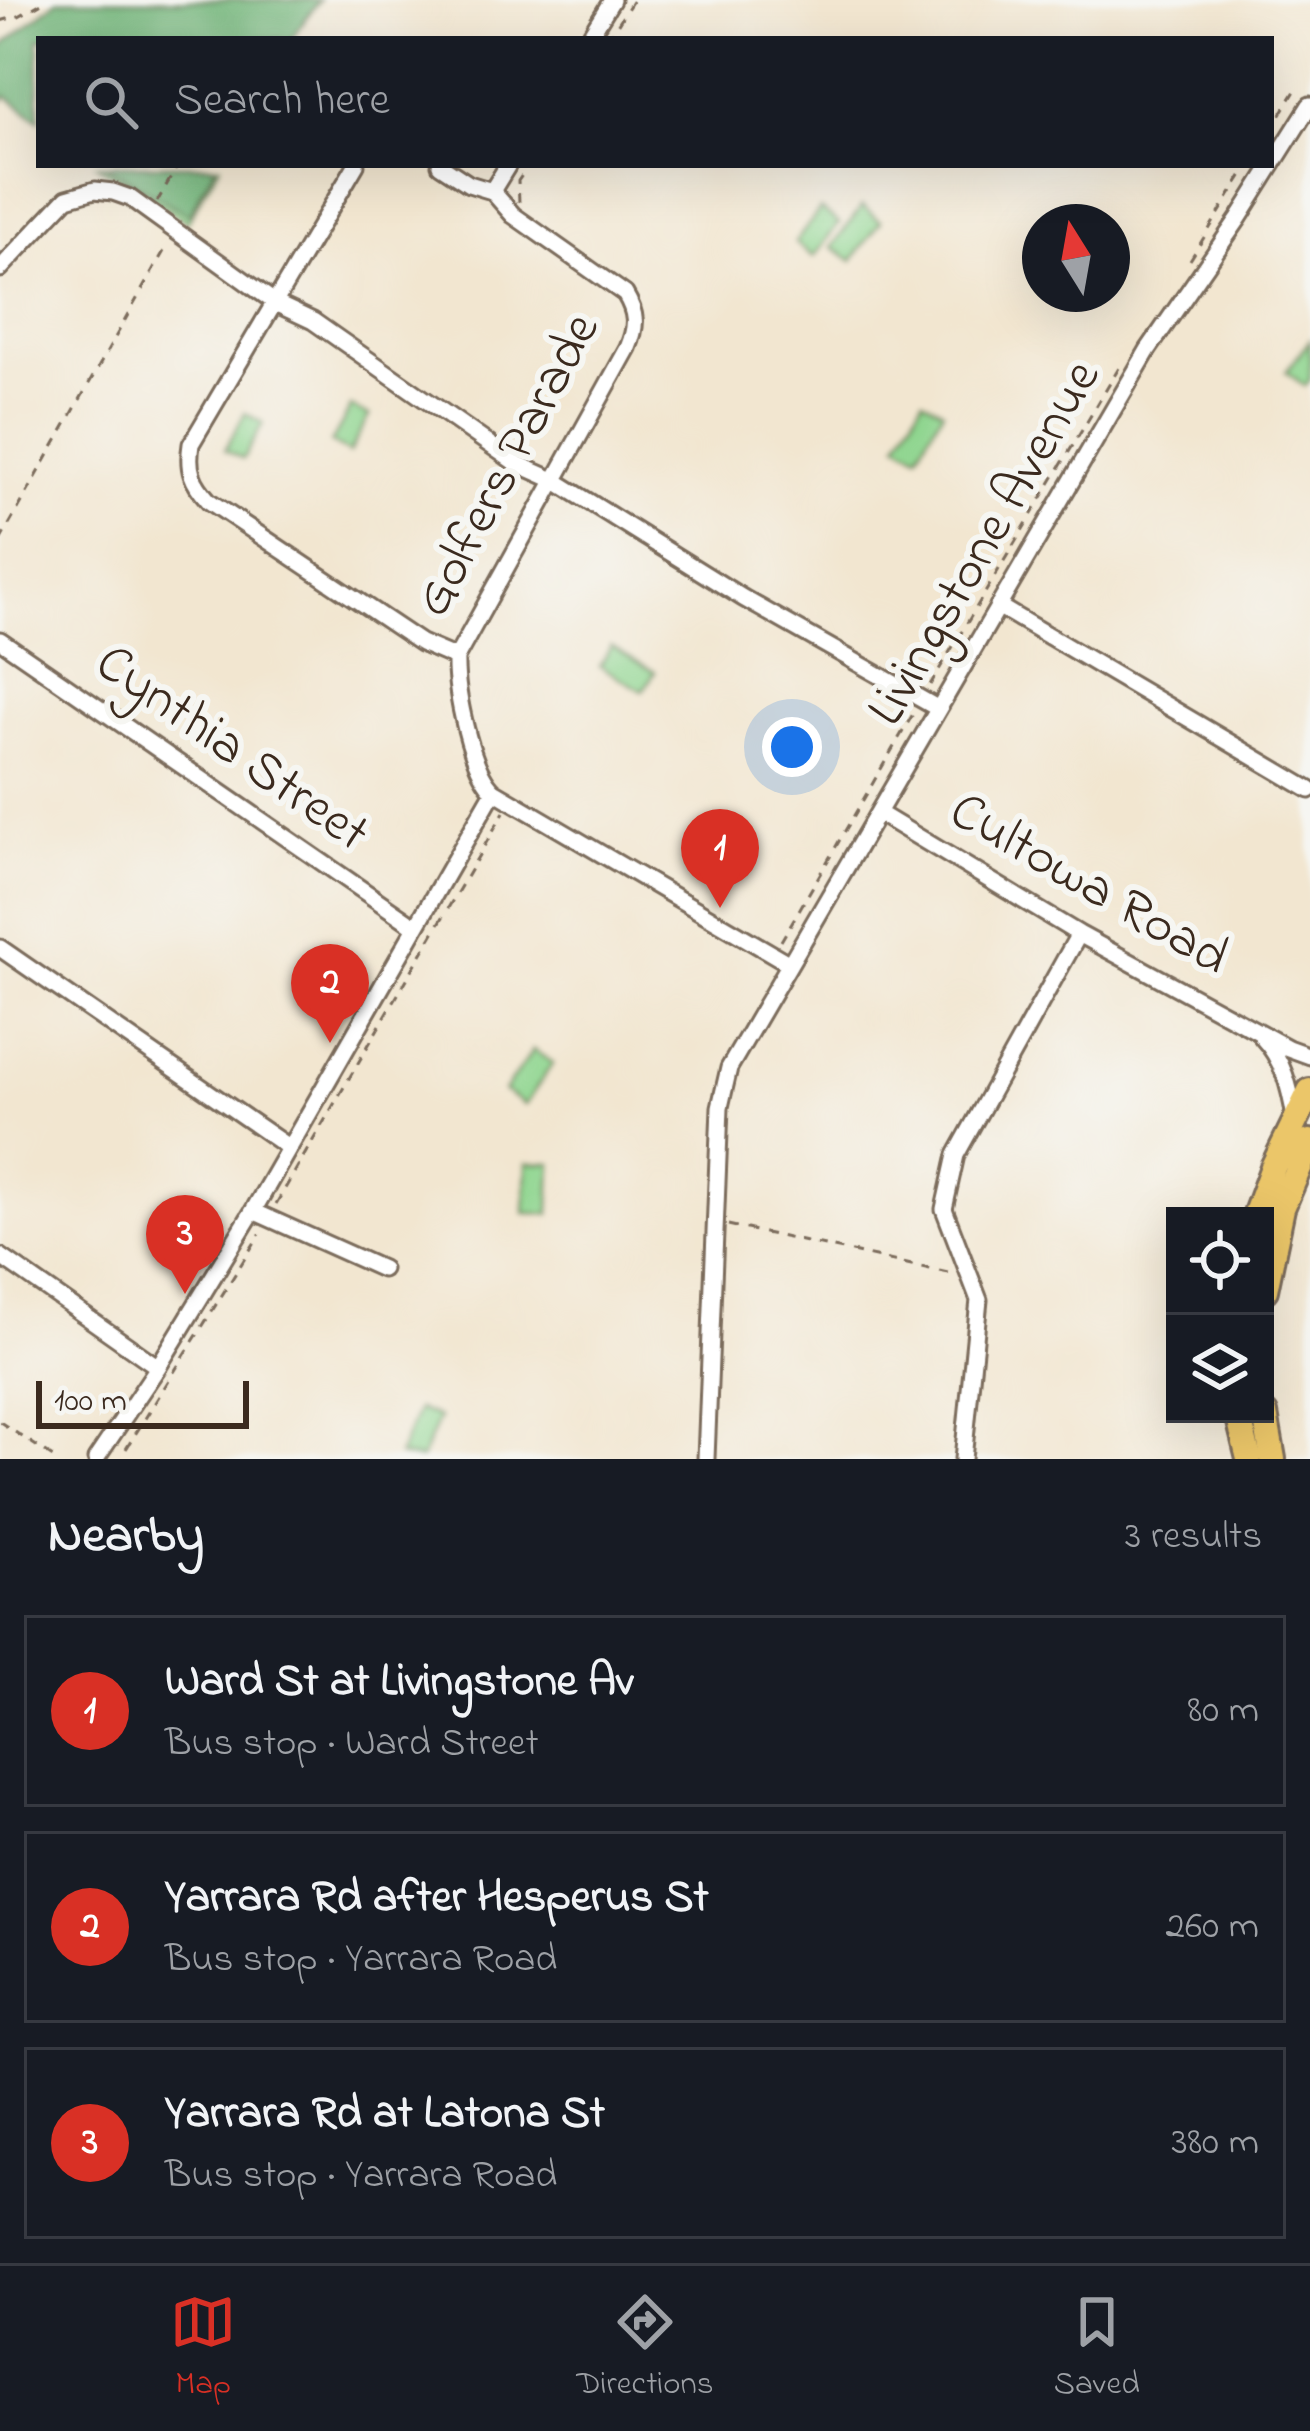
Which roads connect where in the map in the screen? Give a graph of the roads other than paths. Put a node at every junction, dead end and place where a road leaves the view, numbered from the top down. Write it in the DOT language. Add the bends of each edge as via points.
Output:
graph roads {
  1 [pos="612,0"];
  2 [pos="590,36"];
  3 [pos="1310,105"];
  4 [pos="1304,126"];
  5 [pos="354,168"];
  6 [pos="445,168"];
  7 [pos="506,168"];
  8 [pos="492,191"];
  9 [pos="0,269"];
  10 [pos="277,304"];
  11 [pos="554,480"];
  12 [pos="998,606"];
  13 [pos="0,640"];
  14 [pos="456,658"];
  15 [pos="937,708"];
  16 [pos="1310,790"];
  17 [pos="494,791"];
  18 [pos="880,814"];
  19 [pos="416,927"];
  20 [pos="1079,934"];
  21 [pos="0,948"];
  22 [pos="788,963"];
  23 [pos="1256,1030"];
  24 [pos="1310,1056"];
  25 [pos="1310,1090"];
  26 [pos="1295,1118"];
  27 [pos="1310,1142"];
  28 [pos="288,1148"];
  29 [pos="1300,1186"];
  30 [pos="1259,1207"];
  31 [pos="253,1210"];
  32 [pos="1274,1239"];
  33 [pos="0,1256"];
  34 [pos="382,1269"];
  35 [pos="158,1366"];
  36 [pos="1240,1423"];
  37 [pos="1266,1423"];
  38 [pos="111,1453"];
  39 [pos="706,1459"];
  40 [pos="963,1459"];
  41 [pos="1249,1459"];
  42 [pos="1273,1459"];
  1 -- 2 [label="street"];
  3 -- 4 [label="street, Livingstone Avenue"];
  4 -- 12 [label="street, Livingstone Avenue" via="1148,350"];
  5 -- 10 [label="street, Golfers Parade"];
  6 -- 8 [label="street, Golfers Parade"];
  7 -- 8 [label="street"];
  8 -- 11 [label="street, Golfers Parade" via="625,294 636,312 628,348"];
  9 -- 10 [label="street" via="67,198 112,191"];
  10 -- 11 [label="street" via="516,464"];
  10 -- 14 [label="street, Golfers Parade" via="191,444 193,483 208,501 421,643"];
  11 -- 14 [label="street, Golfers Parade"];
  11 -- 15 [label="street"];
  12 -- 15 [label="street, Livingstone Avenue"];
  12 -- 16 [label="street"];
  13 -- 19 [label="street, Cynthia Street"];
  14 -- 17 [label="street" via="477,769"];
  15 -- 18 [label="street, Livingstone Avenue"];
  17 -- 19 [label="street"];
  17 -- 22 [label="street"];
  18 -- 20 [label="street, Cultowa Road"];
  18 -- 22 [label="street, Livingstone Avenue"];
  19 -- 28 [label="street"];
  20 -- 23 [label="street, Cultowa Road"];
  20 -- 40 [label="street" via="956,1155 944,1210 979,1300"];
  21 -- 28 [label="street"];
  22 -- 39 [label="street, Livingstone Avenue" via="723,1088"];
  23 -- 24 [label="street, Cultowa Road"];
  23 -- 26 [label="street, Cultowa Road" via="1290,1084"];
  25 -- 26 [label="highway"];
  26 -- 30 [label="highway"];
  27 -- 29 [label="highway"];
  28 -- 31 [label="street"];
  29 -- 32 [label="highway"];
  31 -- 34 [label="street"];
  31 -- 35 [label="street"];
  33 -- 35 [label="street"];
  35 -- 38 [label="street"];
  36 -- 41 [label="highway"];
  37 -- 42 [label="highway"];
}
